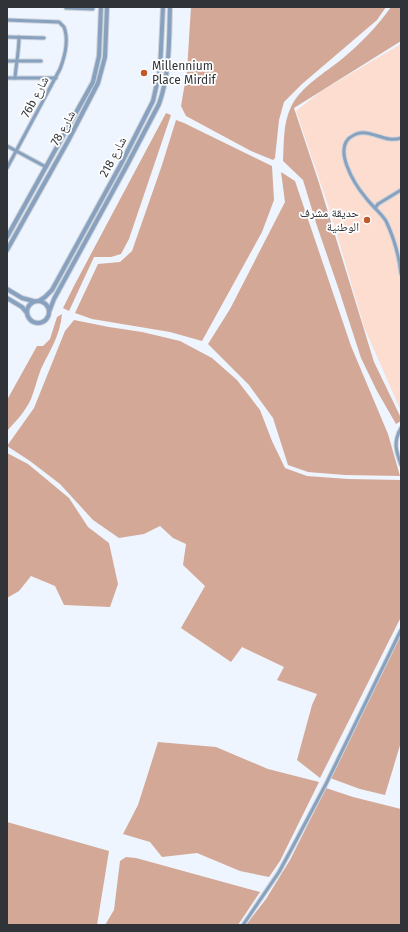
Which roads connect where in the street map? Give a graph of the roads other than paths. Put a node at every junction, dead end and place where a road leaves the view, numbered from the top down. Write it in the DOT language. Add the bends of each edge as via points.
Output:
graph roads {
  1 [pos="101,7"];
  2 [pos="107,7"];
  3 [pos="163,7"];
  4 [pos="170,7"];
  5 [pos="66,8"];
  6 [pos="93,9"];
  7 [pos="7,20"];
  8 [pos="7,37"];
  9 [pos="19,37"];
  10 [pos="44,38"];
  11 [pos="7,61"];
  12 [pos="16,61"];
  13 [pos="41,61"];
  14 [pos="7,78"];
  15 [pos="15,78"];
  16 [pos="56,78"];
  17 [pos="81,106"];
  18 [pos="74,130"];
  19 [pos="401,138"];
  20 [pos="7,146"];
  21 [pos="58,147"];
  22 [pos="16,151"];
  23 [pos="56,163"];
  24 [pos="46,167"];
  25 [pos="7,168"];
  26 [pos="401,190"];
  27 [pos="375,208"];
  28 [pos="7,237"];
  29 [pos="7,250"];
  30 [pos="401,274"];
  31 [pos="7,289"];
  32 [pos="7,298"];
  33 [pos="38,301"];
  34 [pos="49,312"];
  35 [pos="27,313"];
  36 [pos="401,428"];
  37 [pos="401,465"];
  38 [pos="401,630"];
  39 [pos="243,925"];
  1 -- 17 [label="street, شارع 78" via="97,65 93,82"];
  2 -- 18 [label="street, شارع 78" via="103,68 96,88"];
  3 -- 33 [label="street, شارع 218" via="160,70 149,111 52,290"];
  4 -- 34 [label="street" via="167,71 159,104"];
  5 -- 6 [label="street"];
  7 -- 16 [label="street, 76b شارع" via="63,24 66,32 64,57"];
  8 -- 9 [label="street"];
  9 -- 10 [label="street"];
  9 -- 12 [label="street"];
  11 -- 12 [label="street"];
  12 -- 13 [label="street"];
  12 -- 15 [label="street"];
  14 -- 15 [label="street"];
  15 -- 16 [label="street"];
  16 -- 22 [label="street, 76b شارع"];
  17 -- 18 [label="street" via="71,127 71,130"];
  17 -- 21 [label="street, شارع 78"];
  18 -- 23 [label="street, شارع 78"];
  19 -- 27 [label="street" via="389,140 358,133 344,145 344,155 352,175 362,193"];
  20 -- 22 [label="street"];
  21 -- 23 [label="street" via="60,149"];
  21 -- 24 [label="street, شارع 78"];
  22 -- 24 [label="street"];
  22 -- 25 [label="street, 76b شارع"];
  23 -- 29 [label="street, شارع 78"];
  24 -- 28 [label="street, شارع 78"];
  26 -- 27 [label="street"];
  27 -- 30 [label="street" via="387,224"];
  31 -- 33 [label="street" via="27,300"];
  32 -- 35 [label="street"];
  33 -- 34 [label="street" via="47,306"];
  33 -- 35 [label="street" via="29,304"];
  34 -- 35 [label="street" via="45,321 38,323 32,322"];
  36 -- 37 [label="street" via="395,445"];
  38 -- 39 [label="street" via="291,850"];
}
